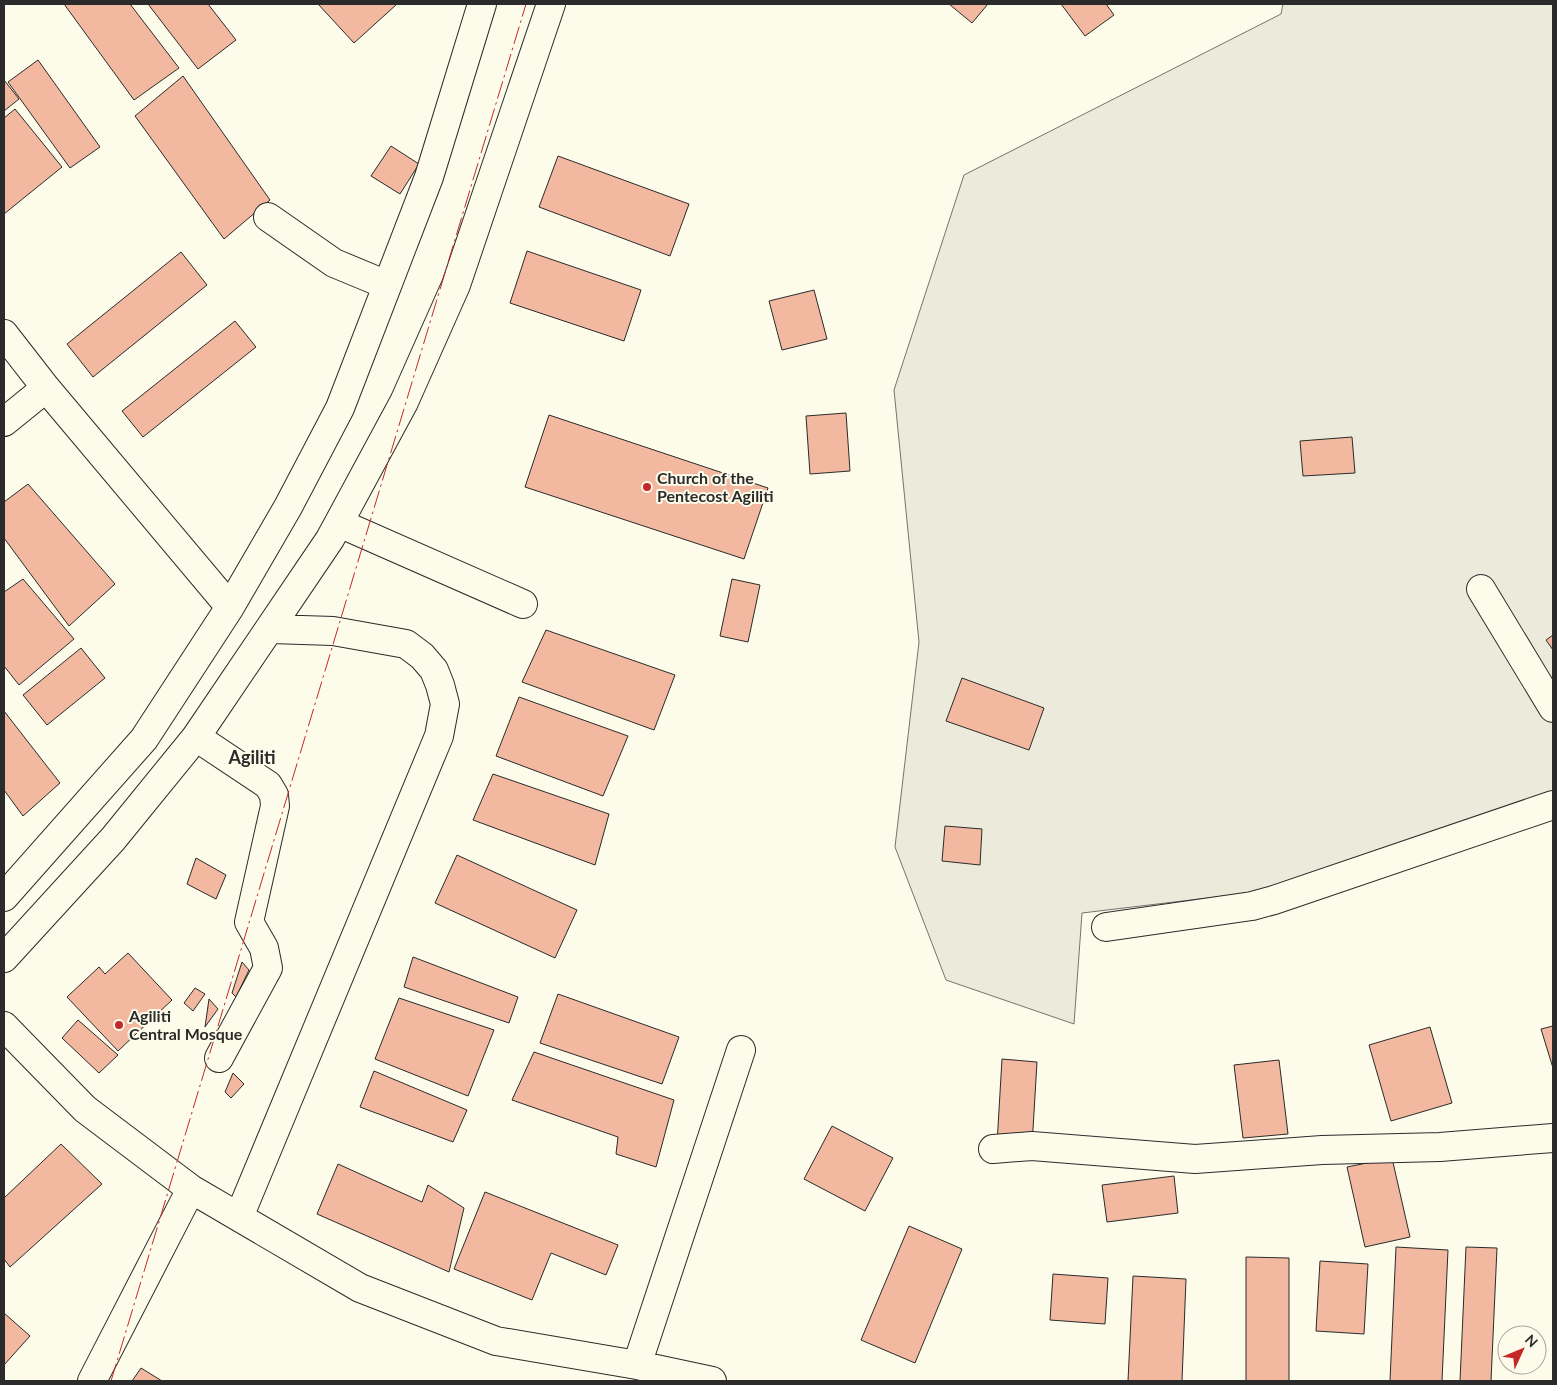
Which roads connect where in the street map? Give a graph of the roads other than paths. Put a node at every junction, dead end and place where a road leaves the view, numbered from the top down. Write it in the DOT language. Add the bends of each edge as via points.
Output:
graph roads {
  1 [pos="482,4"];
  2 [pos="551,4"];
  3 [pos="268,217"];
  4 [pos="388,284"];
  5 [pos="4,334"];
  6 [pos="46,388"];
  7 [pos="4,422"];
  8 [pos="339,523"];
  9 [pos="1481,589"];
  10 [pos="523,604"];
  11 [pos="230,607"];
  12 [pos="271,629"];
  13 [pos="1553,708"];
  14 [pos="196,737"];
  15 [pos="1553,805"];
  16 [pos="4,897"];
  17 [pos="1106,927"];
  18 [pos="4,958"];
  19 [pos="4,1026"];
  20 [pos="740,1050"];
  21 [pos="219,1058"];
  22 [pos="1553,1138"];
  23 [pos="993,1149"];
  24 [pos="191,1189"];
  25 [pos="239,1217"];
  26 [pos="637,1365"];
  27 [pos="92,1381"];
  28 [pos="712,1381"];
  1 -- 4 [label="street" via="429,177"];
  2 -- 8 [label="street" via="456,285 404,402"];
  3 -- 4 [label="street" via="334,264"];
  4 -- 11 [label="street" via="340,408"];
  5 -- 6 [label="street"];
  6 -- 7 [label="street"];
  6 -- 11 [label="street"];
  8 -- 10 [label="street"];
  8 -- 12 [label="street"];
  9 -- 13 [label="street"];
  11 -- 16 [label="street" via="144,739"];
  12 -- 14 [label="street"];
  12 -- 25 [label="street" via="333,631 406,644 434,670 446,704 439,736"];
  14 -- 18 [label="street" via="113,839"];
  14 -- 21 [label="street" via="268,785 274,795 275,806 249,922 264,948 268,968"];
  15 -- 17 [label="street" via="1274,900"];
  19 -- 24 [label="street" via="85,1109"];
  20 -- 26 [label="street"];
  22 -- 23 [label="street" via="1195,1159 1032,1146"];
  24 -- 25 [label="street"];
  24 -- 27 [label="street"];
  25 -- 26 [label="street" via="360,1288 496,1342"];
  26 -- 28 [label="street"];
}
